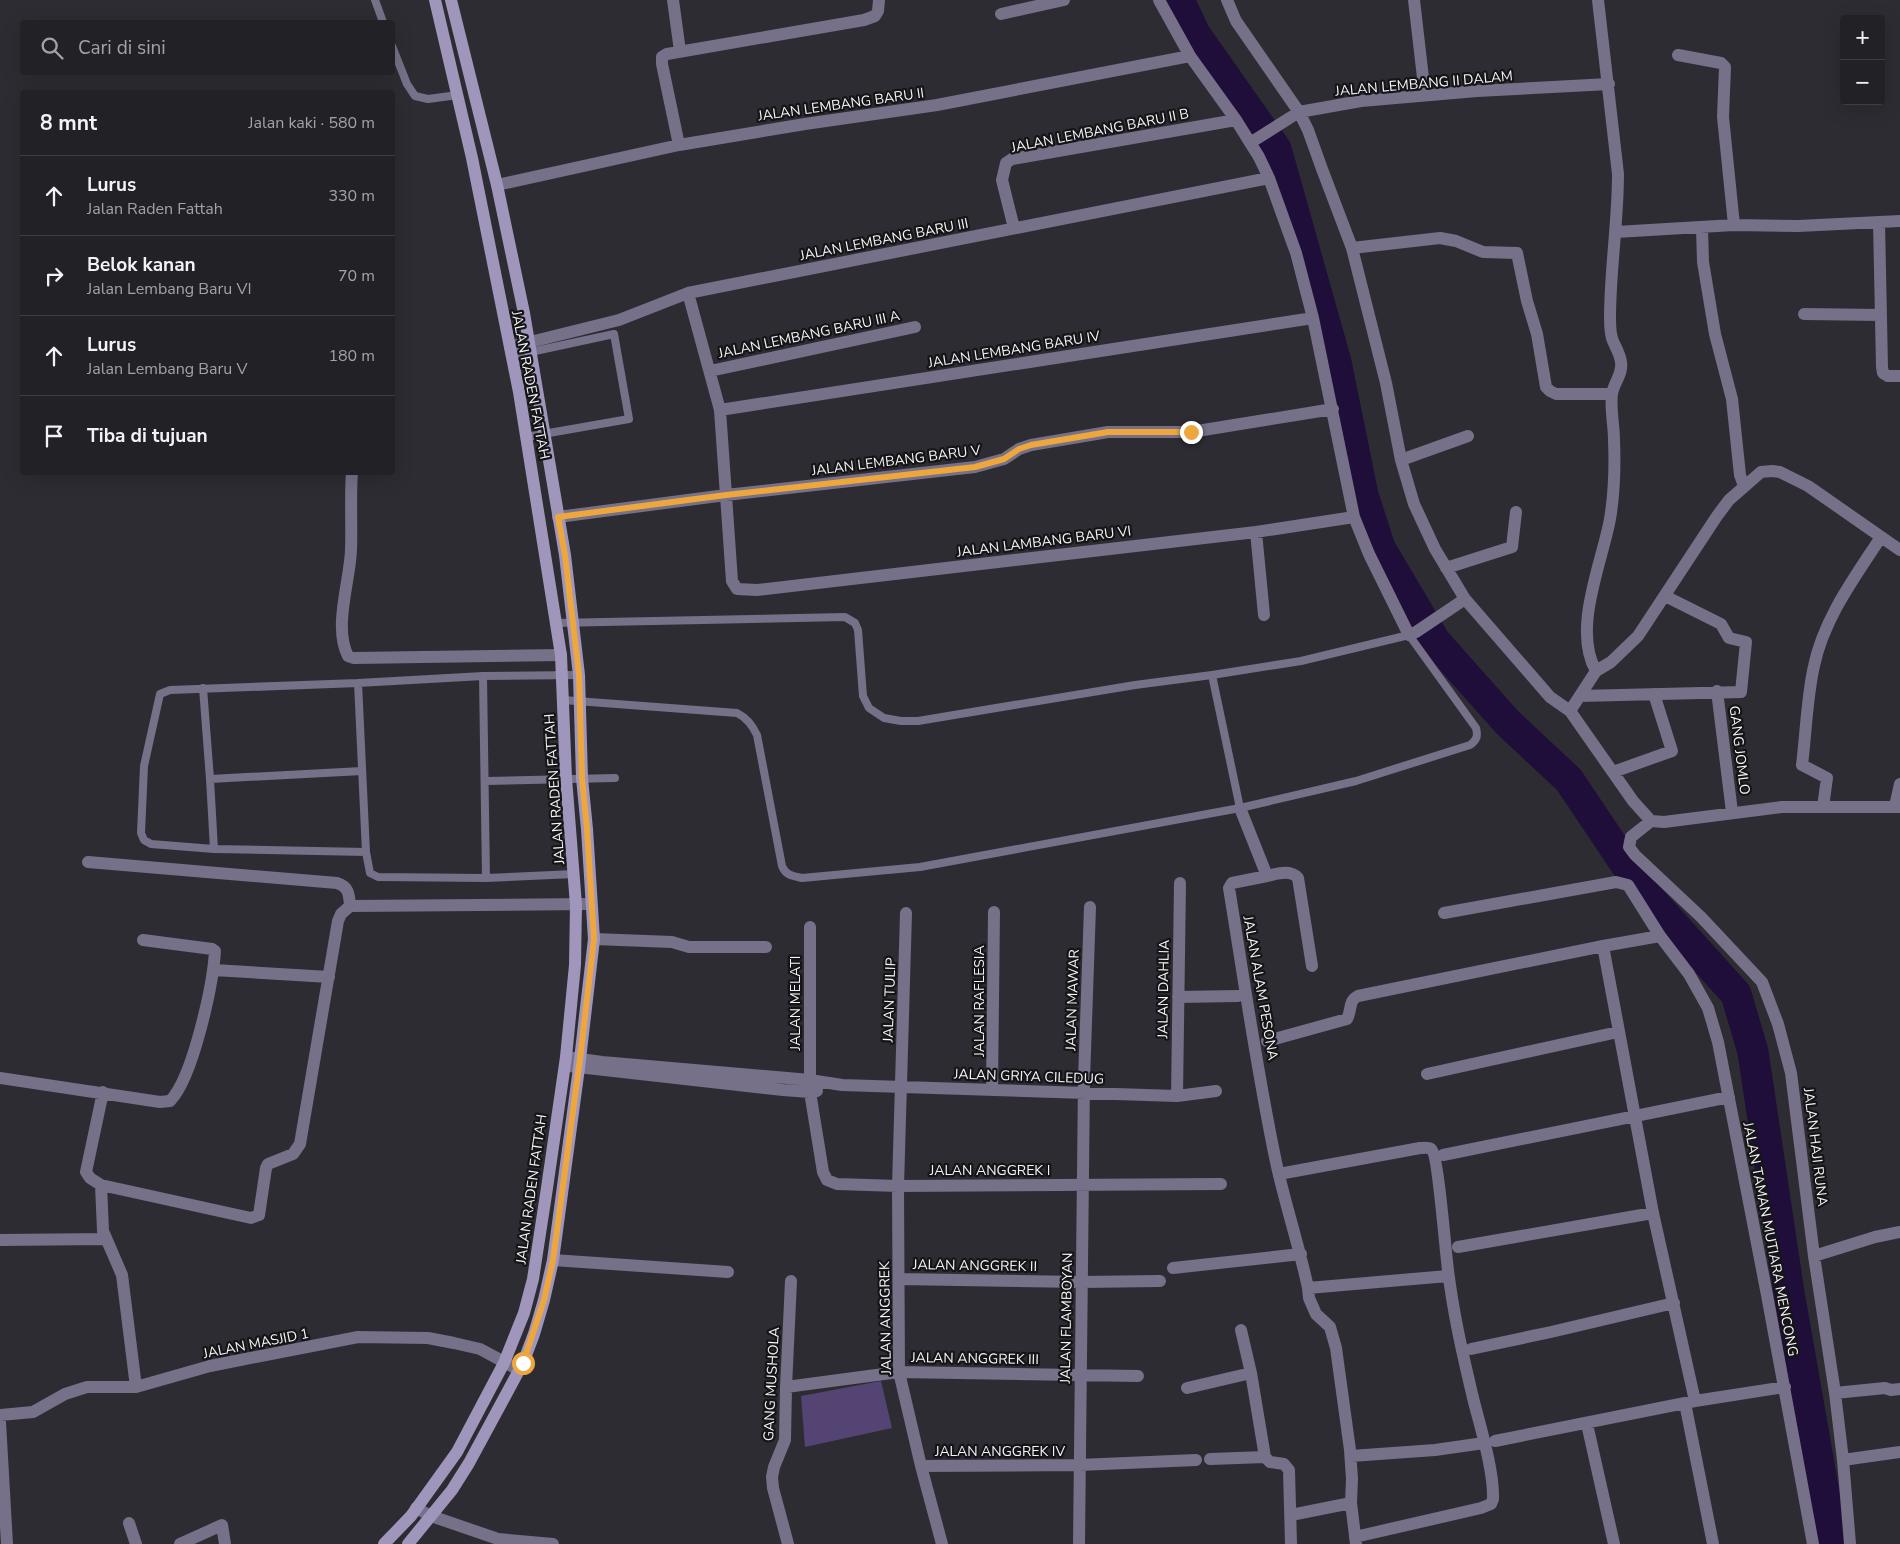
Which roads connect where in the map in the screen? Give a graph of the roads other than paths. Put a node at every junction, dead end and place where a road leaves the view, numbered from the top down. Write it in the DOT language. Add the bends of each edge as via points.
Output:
graph roads {
  1 [pos="374,0"];
  2 [pos="435,0"];
  3 [pos="451,0"];
  4 [pos="672,0"];
  5 [pos="879,0"];
  6 [pos="1064,0"];
  7 [pos="1159,0"];
  8 [pos="1227,0"];
  9 [pos="1414,0"];
  10 [pos="1598,0"];
  11 [pos="1001,14"];
  12 [pos="382,20"];
  13 [pos="680,51"];
  14 [pos="395,54"];
  15 [pos="1678,55"];
  16 [pos="1190,56"];
  17 [pos="1609,84"];
  18 [pos="458,95"];
  19 [pos="1424,95"];
  20 [pos="1293,115"];
  21 [pos="1236,120"];
  22 [pos="1256,139"];
  23 [pos="679,145"];
  24 [pos="1269,178"];
  25 [pos="497,185"];
  26 [pos="1900,221"];
  27 [pos="1879,222"];
  28 [pos="1734,225"];
  29 [pos="1014,228"];
  30 [pos="1702,228"];
  31 [pos="1616,232"];
  32 [pos="1352,248"];
  33 [pos="688,294"];
  34 [pos="1804,314"];
  35 [pos="1881,315"];
  36 [pos="1313,318"];
  37 [pos="914,327"];
  38 [pos="530,348"];
  39 [pos="511,352"];
  40 [pos="710,371"];
  41 [pos="1900,376"];
  42 [pos="1612,394"];
  43 [pos="720,410"];
  44 [pos="1333,410"];
  45 [pos="545,434"];
  46 [pos="1468,436"];
  47 [pos="526,437"];
  48 [pos="1401,460"];
  49 [pos="352,475"];
  50 [pos="1744,486"];
  51 [pos="726,495"];
  52 [pos="1516,512"];
  53 [pos="558,517"];
  54 [pos="1354,517"];
  55 [pos="1256,532"];
  56 [pos="1881,537"];
  57 [pos="1900,550"];
  58 [pos="1446,568"];
  59 [pos="1665,596"];
  60 [pos="1465,599"];
  61 [pos="1264,615"];
  62 [pos="573,622"];
  63 [pos="555,623"];
  64 [pos="1413,633"];
  65 [pos="561,655"];
  66 [pos="1596,671"];
  67 [pos="561,675"];
  68 [pos="579,675"];
  69 [pos="1212,675"];
  70 [pos="482,676"];
  71 [pos="358,683"];
  72 [pos="203,688"];
  73 [pos="1718,692"];
  74 [pos="1654,694"];
  75 [pos="1580,696"];
  76 [pos="563,700"];
  77 [pos="579,700"];
  78 [pos="1570,711"];
  79 [pos="362,771"];
  80 [pos="1613,772"];
  81 [pos="566,778"];
  82 [pos="582,778"];
  83 [pos="616,778"];
  84 [pos="210,779"];
  85 [pos="486,782"];
  86 [pos="1900,784"];
  87 [pos="1823,807"];
  88 [pos="1898,807"];
  89 [pos="1240,808"];
  90 [pos="1732,812"];
  91 [pos="1651,821"];
  92 [pos="214,849"];
  93 [pos="366,852"];
  94 [pos="88,862"];
  95 [pos="574,874"];
  96 [pos="1267,876"];
  97 [pos="486,878"];
  98 [pos="1180,883"];
  99 [pos="591,904"];
  100 [pos="576,905"];
  101 [pos="350,906"];
  102 [pos="1090,907"];
  103 [pos="994,912"];
  104 [pos="906,913"];
  105 [pos="1444,913"];
  106 [pos="810,927"];
  107 [pos="1660,936"];
  108 [pos="594,939"];
  109 [pos="143,940"];
  110 [pos="1603,946"];
  111 [pos="766,947"];
  112 [pos="1312,966"];
  113 [pos="214,970"];
  114 [pos="329,977"];
  115 [pos="1238,996"];
  116 [pos="1178,997"];
  117 [pos="1618,1032"];
  118 [pos="1268,1040"];
  119 [pos="565,1061"];
  120 [pos="580,1064"];
  121 [pos="1426,1074"];
  122 [pos="0,1078"];
  123 [pos="810,1086"];
  124 [pos="902,1087"];
  125 [pos="992,1090"];
  126 [pos="1216,1091"];
  127 [pos="104,1092"];
  128 [pos="1084,1093"];
  129 [pos="1177,1096"];
  130 [pos="1729,1097"];
  131 [pos="1635,1116"];
  132 [pos="1443,1155"];
  133 [pos="1279,1174"];
  134 [pos="1221,1184"];
  135 [pos="101,1185"];
  136 [pos="1083,1185"];
  137 [pos="898,1186"];
  138 [pos="1653,1213"];
  139 [pos="1900,1232"];
  140 [pos="106,1239"];
  141 [pos="0,1240"];
  142 [pos="1458,1247"];
  143 [pos="1301,1254"];
  144 [pos="1814,1256"];
  145 [pos="553,1260"];
  146 [pos="1173,1268"];
  147 [pos="728,1272"];
  148 [pos="1448,1276"];
  149 [pos="899,1279"];
  150 [pos="791,1281"];
  151 [pos="1160,1281"];
  152 [pos="1081,1282"];
  153 [pos="1308,1288"];
  154 [pos="1674,1303"];
  155 [pos="1241,1330"];
  156 [pos="1472,1348"];
  157 [pos="504,1363"];
  158 [pos="519,1370"];
  159 [pos="899,1372"];
  160 [pos="1251,1373"];
  161 [pos="1081,1376"];
  162 [pos="1138,1376"];
  163 [pos="786,1387"];
  164 [pos="1784,1387"];
  165 [pos="136,1388"];
  166 [pos="1187,1388"];
  167 [pos="1900,1390"];
  168 [pos="1835,1393"];
  169 [pos="1690,1402"];
  170 [pos="0,1415"];
  171 [pos="0,1422"];
  172 [pos="1587,1424"];
  173 [pos="1490,1442"];
  174 [pos="1900,1452"];
  175 [pos="1350,1456"];
  176 [pos="1265,1457"];
  177 [pos="1196,1460"];
  178 [pos="1210,1460"];
  179 [pos="1844,1460"];
  180 [pos="1079,1465"];
  181 [pos="920,1466"];
  182 [pos="1351,1503"];
  183 [pos="416,1508"];
  184 [pos="1291,1515"];
  185 [pos="431,1516"];
  186 [pos="128,1523"];
  187 [pos="1356,1541"];
  188 [pos="7,1544"];
  189 [pos="136,1544"];
  190 [pos="180,1544"];
  191 [pos="225,1544"];
  192 [pos="384,1544"];
  193 [pos="408,1544"];
  194 [pos="553,1544"];
  195 [pos="788,1544"];
  196 [pos="942,1544"];
  197 [pos="1079,1544"];
  198 [pos="1290,1544"];
  199 [pos="1614,1544"];
  200 [pos="1713,1544"];
  201 [pos="1813,1544"];
  202 [pos="1850,1544"];
  1 -- 12 [label="lane"];
  2 -- 18 [label="main road, JALAN RADEN FATTAH"];
  3 -- 25 [label="main road, JALAN RADEN FATTAH"];
  4 -- 13 [label="street"];
  5 -- 13 [label="street" via="875,16 864,20"];
  6 -- 11 [label="street"];
  7 -- 16 [label="street"];
  8 -- 20 [label="street" via="1236,21"];
  9 -- 19 [label="street"];
  10 -- 17 [label="street"];
  13 -- 23 [label="street" via="662,57"];
  14 -- 18 [label="lane" via="414,96 428,99"];
  15 -- 28 [label="street" via="1721,63 1725,67 1723,117"];
  16 -- 21 [label="street"];
  16 -- 23 [label="street, JALAN LEMBANG BARU II" via="937,106"];
  17 -- 19 [label="street, JALAN LEMBANG II DALAM"];
  17 -- 31 [label="street" via="1618,174"];
  18 -- 39 [label="main road, JALAN RADEN FATTAH"];
  19 -- 20 [label="street, JALAN LEMBANG II DALAM" via="1361,101"];
  20 -- 22 [label="street, JALAN LEMBANG II DALAM"];
  20 -- 32 [label="street" via="1308,130"];
  21 -- 22 [label="street"];
  21 -- 29 [label="street, JALAN LEMBANG BARU II B" via="1012,159 1006,164 1002,180"];
  22 -- 24 [label="street"];
  23 -- 25 [label="street, JALAN LEMBANG BARU II"];
  24 -- 29 [label="street, JALAN LEMBANG BARU III"];
  24 -- 36 [label="street" via="1296,253"];
  25 -- 38 [label="main road, JALAN RADEN FATTAH"];
  26 -- 27 [label="street"];
  27 -- 28 [label="street"];
  27 -- 35 [label="street"];
  28 -- 30 [label="street"];
  29 -- 33 [label="street, JALAN LEMBANG BARU III"];
  30 -- 31 [label="street"];
  30 -- 50 [label="street" via="1709,302 1732,399"];
  31 -- 42 [label="street" via="1610,332 1622,361 1622,372"];
  32 -- 42 [label="street" via="1440,238 1484,252 1517,252 1546,387 1556,394"];
  32 -- 48 [label="street" via="1386,383"];
  33 -- 38 [label="street, JALAN LEMBANG BARU III"];
  33 -- 40 [label="street"];
  34 -- 35 [label="street"];
  35 -- 41 [label="street" via="1883,373"];
  36 -- 43 [label="street, JALAN LEMBANG BARU IV"];
  36 -- 44 [label="street"];
  37 -- 40 [label="street, JALAN LEMBANG BARU III A"];
  38 -- 39 [label="street, JALAN LEMBANG BARU III"];
  38 -- 45 [label="main road, JALAN RADEN FATTAH"];
  38 -- 45 [label="lane" via="614,334 629,420"];
  39 -- 47 [label="main road, JALAN RADEN FATTAH"];
  40 -- 43 [label="street"];
  42 -- 66 [label="street" via="1615,442 1610,518 1589,613 1589,648"];
  43 -- 51 [label="street"];
  44 -- 51 [label="street, JALAN LEMBANG BARU V" via="1191,432 1108,432 1031,445 1004,459 975,467"];
  44 -- 54 [label="street"];
  45 -- 47 [label="lane"];
  45 -- 53 [label="main road, JALAN RADEN FATTAH"];
  46 -- 48 [label="street"];
  47 -- 63 [label="main road, JALAN RADEN FATTAH"];
  48 -- 58 [label="street" via="1414,504"];
  49 -- 65 [label="street" via="351,551 342,639 348,656"];
  50 -- 56 [label="street" via="1761,472 1780,472 1808,486"];
  50 -- 59 [label="street" via="1716,516"];
  51 -- 53 [label="street, JALAN LEMBANG BARU V"];
  51 -- 55 [label="street, JALAN LAMBANG BARU VI" via="732,581 737,589 757,590"];
  52 -- 58 [label="street" via="1512,546"];
  53 -- 62 [label="main road, JALAN RADEN FATTAH"];
  54 -- 55 [label="street, JALAN LAMBANG BARU VI"];
  54 -- 64 [label="street" via="1369,554"];
  55 -- 61 [label="street"];
  56 -- 57 [label="street"];
  56 -- 87 [label="street" via="1837,606 1823,635 1814,666 1802,765 1827,778"];
  58 -- 60 [label="street"];
  59 -- 66 [label="street" via="1638,636 1611,662"];
  59 -- 73 [label="street" via="1720,624 1729,638 1746,642 1741,692"];
  60 -- 64 [label="street"];
  60 -- 78 [label="street" via="1550,697"];
  62 -- 63 [label="lane"];
  62 -- 68 [label="main road, JALAN RADEN FATTAH"];
  62 -- 69 [label="lane" via="845,617 855,623 858,630 863,696 869,708 884,718 901,722"];
  63 -- 65 [label="main road, JALAN RADEN FATTAH"];
  64 -- 69 [label="lane" via="1301,661"];
  64 -- 89 [label="lane" via="1476,728 1476,740 1470,745 1356,781"];
  65 -- 67 [label="main road, JALAN RADEN FATTAH"];
  66 -- 75 [label="street"];
  67 -- 68 [label="lane"];
  67 -- 70 [label="lane"];
  67 -- 76 [label="main road, JALAN RADEN FATTAH"];
  68 -- 77 [label="main road, JALAN RADEN FATTAH"];
  69 -- 89 [label="lane"];
  70 -- 71 [label="lane"];
  70 -- 85 [label="lane"];
  71 -- 72 [label="lane"];
  71 -- 79 [label="lane"];
  72 -- 84 [label="lane"];
  72 -- 92 [label="lane" via="170,690 160,694 144,766 141,833 151,844"];
  73 -- 74 [label="street"];
  73 -- 90 [label="street, GANG JOMLO"];
  74 -- 75 [label="street"];
  74 -- 80 [label="street" via="1672,751"];
  75 -- 78 [label="street"];
  76 -- 77 [label="lane"];
  76 -- 81 [label="main road, JALAN RADEN FATTAH"];
  77 -- 82 [label="main road, JALAN RADEN FATTAH"];
  77 -- 89 [label="lane" via="737,714 750,722 757,735 782,866 790,876 802,878 920,867"];
  78 -- 80 [label="street"];
  79 -- 84 [label="lane"];
  79 -- 93 [label="lane"];
  80 -- 91 [label="street"];
  81 -- 82 [label="lane"];
  81 -- 85 [label="lane"];
  81 -- 95 [label="main road, JALAN RADEN FATTAH"];
  82 -- 83 [label="lane"];
  82 -- 99 [label="main road, JALAN RADEN FATTAH"];
  84 -- 92 [label="lane"];
  85 -- 97 [label="lane"];
  86 -- 88 [label="street"];
  87 -- 88 [label="street"];
  87 -- 90 [label="street"];
  89 -- 96 [label="street"];
  90 -- 91 [label="street" via="1674,822"];
  91 -- 144 [label="street, JALAN HAJI RUNA" via="1631,837 1629,847 1701,916 1762,982 1778,1024 1791,1073"];
  92 -- 93 [label="lane"];
  93 -- 97 [label="lane" via="370,873 378,877"];
  94 -- 101 [label="street" via="336,883 348,891"];
  95 -- 97 [label="lane"];
  95 -- 100 [label="main road, JALAN RADEN FATTAH"];
  96 -- 112 [label="street" via="1289,872 1298,878"];
  96 -- 133 [label="street, JALAN ALAM PESONA" via="1232,883 1229,888"];
  98 -- 116 [label="street, JALAN DAHLIA"];
  99 -- 100 [label="street"];
  99 -- 108 [label="main road, JALAN RADEN FATTAH"];
  100 -- 101 [label="street"];
  100 -- 119 [label="main road, JALAN RADEN FATTAH" via="575,965"];
  101 -- 114 [label="street" via="338,920"];
  102 -- 128 [label="street, JALAN MAWAR"];
  103 -- 125 [label="street, JALAN RAFLESIA"];
  104 -- 124 [label="street, JALAN TULIP"];
  105 -- 107 [label="street, JALAN TAMAN MUTIARA MENCONG" via="1623,882 1631,888"];
  106 -- 123 [label="street, JALAN MELATI"];
  107 -- 110 [label="street"];
  107 -- 130 [label="street, JALAN TAMAN MUTIARA MENCONG" via="1689,974 1708,1008"];
  108 -- 111 [label="street" via="672,942 689,947"];
  108 -- 120 [label="main road, JALAN RADEN FATTAH"];
  109 -- 113 [label="street" via="212,949 215,951"];
  110 -- 117 [label="street"];
  110 -- 118 [label="street" via="1358,996 1351,1002 1346,1019"];
  113 -- 114 [label="street"];
  113 -- 127 [label="street" via="198,1035 177,1094 170,1101 160,1102"];
  114 -- 135 [label="street" via="300,1144 293,1154 268,1164 259,1215 252,1218"];
  115 -- 116 [label="street"];
  116 -- 129 [label="street, JALAN DAHLIA"];
  117 -- 121 [label="street"];
  117 -- 131 [label="street"];
  119 -- 120 [label="street, JALAN GRIYA CILEDUG"];
  119 -- 157 [label="main road, JALAN RADEN FATTAH" via="533,1279 524,1313"];
  120 -- 123 [label="street, JALAN GRIYA CILEDUG"];
  120 -- 145 [label="main road, JALAN RADEN FATTAH"];
  122 -- 127 [label="street"];
  123 -- 124 [label="street, JALAN GRIYA CILEDUG"];
  123 -- 137 [label="street" via="823,1172 827,1180 837,1184"];
  124 -- 125 [label="street, JALAN GRIYA CILEDUG"];
  124 -- 137 [label="street, JALAN ANGGREK"];
  125 -- 128 [label="street, JALAN GRIYA CILEDUG"];
  126 -- 129 [label="street, JALAN GRIYA CILEDUG"];
  127 -- 135 [label="street" via="86,1172"];
  128 -- 129 [label="street, JALAN GRIYA CILEDUG"];
  128 -- 136 [label="street, JALAN FLAMBOYAN"];
  130 -- 131 [label="street"];
  130 -- 164 [label="street, JALAN TAMAN MUTIARA MENCONG"];
  131 -- 132 [label="street"];
  131 -- 138 [label="street"];
  133 -- 143 [label="street, JALAN ALAM PESONA"];
  133 -- 148 [label="street" via="1430,1148 1439,1183"];
  134 -- 136 [label="street, JALAN ANGGREK I"];
  135 -- 140 [label="street"];
  136 -- 137 [label="street, JALAN ANGGREK I"];
  136 -- 152 [label="street, JALAN FLAMBOYAN"];
  137 -- 149 [label="street, JALAN ANGGREK"];
  138 -- 142 [label="street"];
  138 -- 154 [label="street"];
  139 -- 144 [label="street"];
  140 -- 141 [label="street"];
  140 -- 165 [label="street" via="122,1276"];
  143 -- 146 [label="street"];
  143 -- 153 [label="street, JALAN ALAM PESONA"];
  144 -- 168 [label="street, JALAN HAJI RUNA"];
  145 -- 147 [label="street"];
  145 -- 158 [label="main road, JALAN RADEN FATTAH" via="534,1334"];
  148 -- 153 [label="street"];
  148 -- 173 [label="street" via="1461,1350"];
  149 -- 152 [label="street, JALAN ANGGREK II"];
  149 -- 159 [label="street, JALAN ANGGREK"];
  150 -- 163 [label="street, GANG MUSHOLA"];
  151 -- 152 [label="street, JALAN ANGGREK II"];
  152 -- 161 [label="street, JALAN FLAMBOYAN"];
  153 -- 175 [label="street, JALAN ALAM PESONA" via="1316,1314 1330,1328 1336,1348"];
  154 -- 156 [label="street"];
  154 -- 169 [label="street"];
  155 -- 160 [label="street"];
  157 -- 158 [label="street, JALAN MASJID 1"];
  157 -- 165 [label="street, JALAN MASJID 1" via="480,1349 428,1338 358,1338 210,1366"];
  157 -- 183 [label="main road, JALAN RADEN FATTAH" via="457,1452"];
  158 -- 185 [label="main road, JALAN RADEN FATTAH" via="469,1463"];
  159 -- 161 [label="street, JALAN ANGGREK III"];
  159 -- 163 [label="street"];
  159 -- 181 [label="street, JALAN ANGGREK"];
  160 -- 166 [label="street"];
  160 -- 176 [label="street"];
  161 -- 162 [label="street, JALAN ANGGREK III"];
  161 -- 180 [label="street, JALAN FLAMBOYAN"];
  163 -- 195 [label="street, GANG MUSHOLA" via="785,1440 774,1467 772,1488"];
  164 -- 169 [label="street"];
  164 -- 201 [label="street, JALAN TAMAN MUTIARA MENCONG"];
  165 -- 170 [label="street, JALAN MASJID 1" via="87,1387 65,1394 33,1412"];
  167 -- 168 [label="street" via="1885,1388"];
  168 -- 179 [label="street, JALAN HAJI RUNA"];
  169 -- 172 [label="street"];
  169 -- 200 [label="street"];
  171 -- 188 [label="street"];
  172 -- 173 [label="street"];
  172 -- 199 [label="street"];
  173 -- 175 [label="street"];
  173 -- 187 [label="street" via="1491,1504"];
  174 -- 179 [label="street"];
  175 -- 182 [label="street, JALAN ALAM PESONA"];
  176 -- 178 [label="street"];
  176 -- 184 [label="street" via="1270,1462 1284,1464 1289,1470"];
  177 -- 180 [label="street, JALAN ANGGREK IV"];
  179 -- 202 [label="street, JALAN HAJI RUNA"];
  180 -- 181 [label="street, JALAN ANGGREK IV"];
  180 -- 197 [label="street, JALAN FLAMBOYAN"];
  181 -- 196 [label="street, JALAN ANGGREK"];
  182 -- 184 [label="street"];
  182 -- 187 [label="street, JALAN ALAM PESONA"];
  183 -- 185 [label="street"];
  183 -- 192 [label="main road, JALAN RADEN FATTAH"];
  184 -- 198 [label="street"];
  185 -- 193 [label="main road, JALAN RADEN FATTAH"];
  185 -- 194 [label="street" via="498,1539"];
  186 -- 189 [label="street"];
  190 -- 191 [label="street" via="222,1525"];
}
